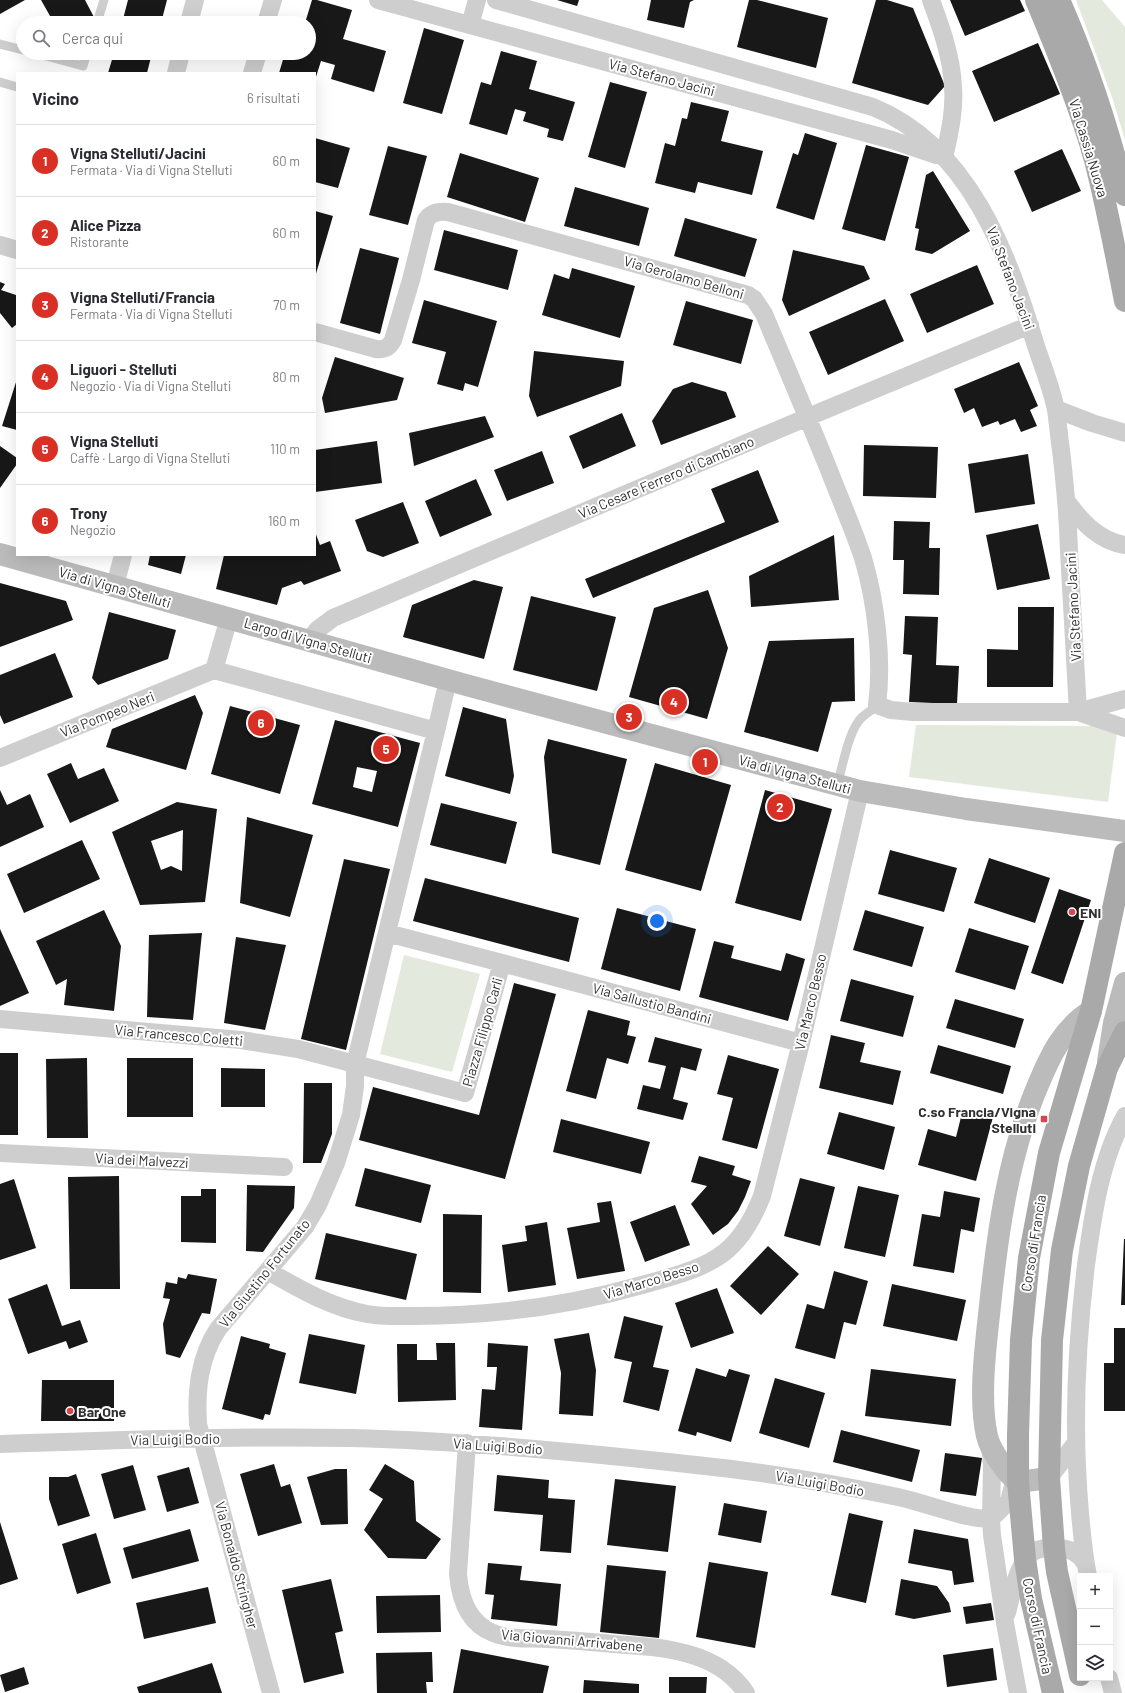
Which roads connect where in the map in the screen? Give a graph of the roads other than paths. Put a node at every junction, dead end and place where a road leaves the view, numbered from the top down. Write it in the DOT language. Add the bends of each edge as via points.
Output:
graph roads {
  1 [pos="104,0"];
  2 [pos="195,0"];
  3 [pos="272,0"];
  4 [pos="378,0"];
  5 [pos="477,0"];
  6 [pos="496,0"];
  7 [pos="931,0"];
  8 [pos="1036,0"];
  9 [pos="1059,0"];
  10 [pos="99,16"];
  11 [pos="191,16"];
  12 [pos="268,16"];
  13 [pos="470,25"];
  14 [pos="0,44"];
  15 [pos="659,46"];
  16 [pos="16,48"];
  17 [pos="61,60"];
  18 [pos="85,60"];
  19 [pos="179,60"];
  20 [pos="256,60"];
  21 [pos="176,72"];
  22 [pos="252,72"];
  23 [pos="652,75"];
  24 [pos="0,82"];
  25 [pos="16,88"];
  26 [pos="944,158"];
  27 [pos="1125,194"];
  28 [pos="0,245"];
  29 [pos="16,250"];
  30 [pos="1125,301"];
  31 [pos="1030,325"];
  32 [pos="316,332"];
  33 [pos="1056,409"];
  34 [pos="808,417"];
  35 [pos="1125,433"];
  36 [pos="1067,502"];
  37 [pos="1125,544"];
  38 [pos="0,554"];
  39 [pos="123,556"];
  40 [pos="115,586"];
  41 [pos="230,618"];
  42 [pos="309,641"];
  43 [pos="214,670"];
  44 [pos="448,680"];
  45 [pos="1125,699"];
  46 [pos="877,705"];
  47 [pos="1078,712"];
  48 [pos="1125,728"];
  49 [pos="436,731"];
  50 [pos="0,758"];
  51 [pos="837,785"];
  52 [pos="860,791"];
  53 [pos="1125,831"];
  54 [pos="1125,853"];
  55 [pos="387,933"];
  56 [pos="502,963"];
  57 [pos="1125,983"];
  58 [pos="1091,1010"];
  59 [pos="0,1019"];
  60 [pos="1125,1032"];
  61 [pos="801,1044"];
  62 [pos="355,1064"];
  63 [pos="1107,1068"];
  64 [pos="1125,1116"];
  65 [pos="0,1153"];
  66 [pos="284,1167"];
  67 [pos="268,1272"];
  68 [pos="202,1438"];
  69 [pos="467,1443"];
  70 [pos="0,1444"];
  71 [pos="1075,1444"];
  72 [pos="990,1446"];
  73 [pos="1049,1478"];
  74 [pos="1018,1482"];
  75 [pos="991,1519"];
  76 [pos="1054,1548"];
  77 [pos="1025,1559"];
  78 [pos="1087,1570"];
  79 [pos="1005,1623"];
  80 [pos="1077,1662"];
  81 [pos="1082,1681"];
  82 [pos="1110,1681"];
  83 [pos="271,1693"];
  84 [pos="746,1693"];
  85 [pos="1018,1693"];
  86 [pos="1053,1693"];
  87 [pos="1085,1693"];
  88 [pos="1113,1693"];
  1 -- 10 [label="lane"];
  2 -- 11 [label="street"];
  3 -- 12 [label="street"];
  4 -- 13 [label="street, Via Stefano Jacini"];
  5 -- 13 [label="street"];
  6 -- 15 [label="street, Via Stefano Jacini"];
  7 -- 26 [label="street" via="947,52 954,88"];
  8 -- 30 [label="main road, Via Cassia Nuova" via="1066,74 1095,159"];
  9 -- 27 [label="main road, Via Cassia Nuova" via="1089,76 1112,144"];
  13 -- 23 [label="street, Via Stefano Jacini"];
  14 -- 16 [label="lane"];
  15 -- 23 [label="street"];
  15 -- 26 [label="street, Via Stefano Jacini" via="873,107 909,127"];
  17 -- 18 [label="lane" via="83,66"];
  19 -- 21 [label="street"];
  20 -- 22 [label="street"];
  23 -- 26 [label="street, Via Stefano Jacini" via="892,140"];
  24 -- 25 [label="lane"];
  26 -- 31 [label="street, Via Stefano Jacini" via="990,222"];
  28 -- 29 [label="street"];
  31 -- 33 [label="street, Via Stefano Jacini"];
  31 -- 34 [label="street, Via Cesare Ferrero di Cambiano"];
  32 -- 34 [label="street, Via Gerolamo Belloni" via="381,350 390,346 411,280 426,220 438,211 448,212 748,295 754,299 764,314"];
  33 -- 35 [label="street"];
  33 -- 36 [label="street, Via Stefano Jacini"];
  34 -- 42 [label="street, Via Cesare Ferrero di Cambiano" via="333,618 317,630"];
  34 -- 46 [label="street, Via Gerolamo Belloni" via="857,540 867,576 878,645"];
  36 -- 37 [label="street" via="1093,531"];
  36 -- 47 [label="street, Via Stefano Jacini"];
  38 -- 40 [label="main road, Via di Vigna Stelluti"];
  39 -- 40 [label="street"];
  40 -- 41 [label="main road, Via di Vigna Stelluti"];
  41 -- 42 [label="main road, Largo di Vigna Stelluti"];
  41 -- 43 [label="street, Largo di Vigna Stelluti"];
  42 -- 44 [label="main road, Largo di Vigna Stelluti"];
  43 -- 49 [label="street"];
  43 -- 50 [label="street, Via Pompeo Neri"];
  44 -- 49 [label="street"];
  44 -- 51 [label="main road, Via di Vigna Stelluti"];
  45 -- 47 [label="street"];
  46 -- 47 [label="street" via="891,710 913,712"];
  46 -- 51 [label="lane" via="861,718 854,728"];
  47 -- 48 [label="street"];
  49 -- 55 [label="street"];
  51 -- 52 [label="main road, Via di Vigna Stelluti"];
  52 -- 53 [label="main road, Via di Vigna Stelluti" via="939,805"];
  52 -- 61 [label="street, Via Marco Besso"];
  54 -- 58 [label="main road, Corso di Francia"];
  55 -- 56 [label="street, Piazza Filippo Carli"];
  55 -- 62 [label="street"];
  56 -- 61 [label="street, Via Sallustio Bandini"];
  56 -- 62 [label="street, Piazza Filippo Carli" via="466,1093"];
  57 -- 63 [label="main road" via="1114,1023"];
  58 -- 72 [label="main road, Corso di Francia" via="1072,1026 1051,1056 1017,1143 999,1232 988,1322 984,1394"];
  58 -- 74 [label="main road, Corso di Francia" via="1049,1153 1029,1258 1019,1365"];
  59 -- 62 [label="street, Via Francesco Coletti" via="252,1041 298,1049"];
  60 -- 63 [label="main road"];
  61 -- 67 [label="street, Via Marco Besso" via="766,1185 755,1215 739,1237 719,1256 687,1272 570,1302 488,1314 435,1316 369,1314 342,1308"];
  62 -- 67 [label="street, Via Giustino Fortunato" via="352,1115 326,1190 305,1227"];
  63 -- 73 [label="main road" via="1078,1166 1061,1256 1052,1340"];
  64 -- 71 [label="street, Corso di Francia" via="1112,1143 1095,1207 1090,1238 1078,1333"];
  65 -- 66 [label="street, Via dei Malvezzi"];
  67 -- 68 [label="street, Via Giustino Fortunato" via="225,1321 208,1348 197,1396 198,1424"];
  68 -- 69 [label="street, Via Luigi Bodio" via="352,1438"];
  68 -- 70 [label="street, Via Luigi Bodio"];
  68 -- 83 [label="street, Via Bonaldo Stringher"];
  69 -- 75 [label="street, Via Luigi Bodio" via="606,1455 777,1475 908,1499 977,1518"];
  69 -- 84 [label="street, Via Giovanni Arrivabene" via="458,1574 459,1586 472,1619 493,1633 515,1638 641,1646 684,1652 716,1666 737,1682"];
  71 -- 73 [label="street"];
  71 -- 78 [label="street, Corso di Francia"];
  72 -- 74 [label="main road, Corso di Francia"];
  72 -- 75 [label="street, Corso di Francia"];
  73 -- 74 [label="main road"];
  73 -- 76 [label="main road"];
  74 -- 75 [label="street, Corso di Francia" via="1013,1486 1009,1501"];
  74 -- 77 [label="main road, Corso di Francia"];
  75 -- 79 [label="street, Corso di Francia"];
  76 -- 77 [label="street, Corso di Francia" via="1038,1550"];
  76 -- 78 [label="street, Corso di Francia" via="1071,1550 1080,1556"];
  76 -- 80 [label="main road"];
  77 -- 79 [label="street, Corso di Francia" via="1011,1595"];
  77 -- 86 [label="main road, Corso di Francia" via="1031,1599"];
  79 -- 85 [label="street, Corso di Francia"];
  81 -- 87 [label="main road"];
  82 -- 88 [label="street"];
}
